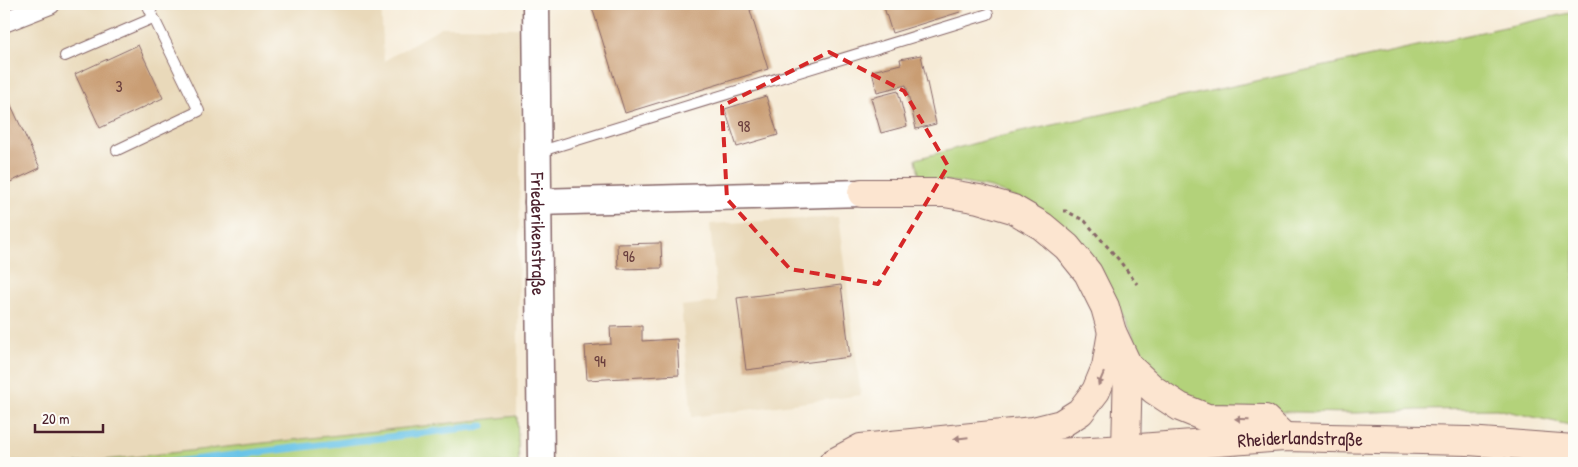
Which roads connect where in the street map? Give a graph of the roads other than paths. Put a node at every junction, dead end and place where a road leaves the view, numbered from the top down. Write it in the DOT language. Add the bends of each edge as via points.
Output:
graph roads {
  1 [pos="50,4"];
  2 [pos="146,4"];
  3 [pos="536,4"];
  4 [pos="988,14"];
  5 [pos="153,18"];
  6 [pos="4,22"];
  7 [pos="65,56"];
  8 [pos="117,150"];
  9 [pos="537,153"];
  10 [pos="862,193"];
  11 [pos="538,202"];
  12 [pos="1112,332"];
  13 [pos="1128,366"];
  14 [pos="1284,437"];
  15 [pos="1126,449"];
  16 [pos="1574,449"];
  17 [pos="541,463"];
  18 [pos="833,463"];
  19 [pos="876,463"];
  1 -- 6 [label="street"];
  2 -- 5 [label="lane"];
  3 -- 9 [label="street, Friederikenstraße"];
  4 -- 9 [label="lane"];
  5 -- 7 [label="lane"];
  5 -- 8 [label="lane" via="199,111"];
  9 -- 11 [label="street, Friederikenstraße"];
  10 -- 11 [label="street"];
  10 -- 12 [label="main road" via="945,194 1013,209 1042,226 1067,247 1088,273 1105,307"];
  11 -- 17 [label="street, Friederikenstraße"];
  12 -- 13 [label="main road"];
  12 -- 18 [label="main road, one-way" via="1106,367 1096,391 1080,412 1061,424 1033,431 861,448"];
  14 -- 13 [label="main road, one-way" via="1265,419 1207,418 1180,407 1154,390"];
  13 -- 15 [label="main road"];
  14 -- 15 [label="main road, Rheiderlandstraße"];
  14 -- 16 [label="main road, Rheiderlandstraße" via="1468,441"];
  15 -- 19 [label="main road, Rheiderlandstraße"];
}
